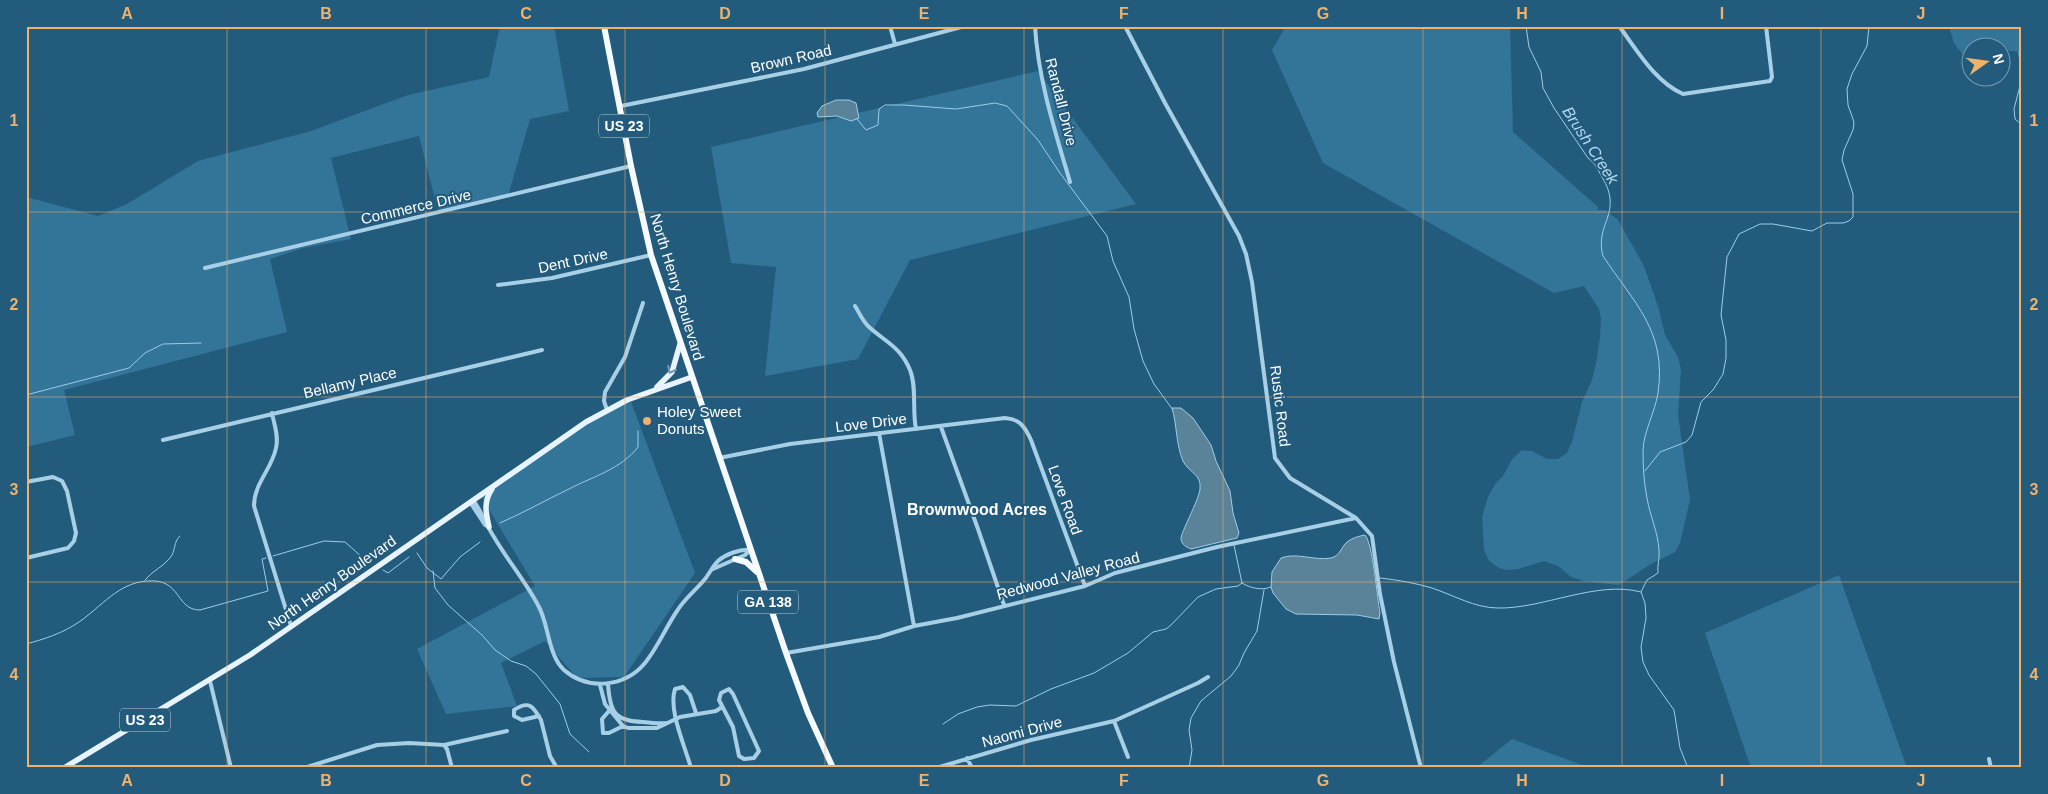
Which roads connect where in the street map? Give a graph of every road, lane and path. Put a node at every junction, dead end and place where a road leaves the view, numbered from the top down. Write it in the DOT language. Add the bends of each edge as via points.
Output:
graph roads {
  1 [pos="604,26"];
  2 [pos="890,26"];
  3 [pos="965,26"];
  4 [pos="1035,26"];
  5 [pos="1126,26"];
  6 [pos="1619,26"];
  7 [pos="1766,26"];
  8 [pos="895,44"];
  9 [pos="621,106"];
  10 [pos="631,166"];
  11 [pos="1070,182"];
  12 [pos="651,255"];
  13 [pos="205,268"];
  14 [pos="498,285"];
  15 [pos="643,304"];
  16 [pos="855,306"];
  17 [pos="680,344"];
  18 [pos="542,350"];
  19 [pos="692,377"];
  20 [pos="653,390"];
  21 [pos="607,410"];
  22 [pos="272,413"];
  23 [pos="1022,424"];
  24 [pos="941,427"];
  25 [pos="916,428"];
  26 [pos="878,433"];
  27 [pos="163,440"];
  28 [pos="720,457"];
  29 [pos="26,482"];
  30 [pos="495,486"];
  31 [pos="472,501"];
  32 [pos="1356,518"];
  33 [pos="489,527"];
  34 [pos="750,550"];
  35 [pos="26,558"];
  36 [pos="735,559"];
  37 [pos="713,569"];
  38 [pos="758,573"];
  39 [pos="1085,586"];
  40 [pos="1004,605"];
  41 [pos="291,626"];
  42 [pos="914,626"];
  43 [pos="786,654"];
  44 [pos="1208,677"];
  45 [pos="210,681"];
  46 [pos="608,684"];
  47 [pos="600,685"];
  48 [pos="722,708"];
  49 [pos="609,711"];
  50 [pos="696,713"];
  51 [pos="539,716"];
  52 [pos="676,718"];
  53 [pos="1114,721"];
  54 [pos="667,723"];
  55 [pos="623,726"];
  56 [pos="507,731"];
  57 [pos="444,744"];
  58 [pos="1128,757"];
  59 [pos="967,758"];
  60 [pos="1989,759"];
  61 [pos="64,768"];
  62 [pos="231,768"];
  63 [pos="304,768"];
  64 [pos="452,768"];
  65 [pos="557,768"];
  66 [pos="692,768"];
  67 [pos="833,768"];
  68 [pos="936,768"];
  69 [pos="972,768"];
  70 [pos="1421,768"];
  71 [pos="1991,768"];
  1 -- 9 [label="highway, North Henry Boulevard / US 23"];
  2 -- 8 [label="street"];
  3 -- 8 [label="street, Brown Road"];
  4 -- 11 [label="street, Randall Drive" via="1036,51"];
  5 -- 32 [label="street, Rustic Road" via="1246,254 1275,458 1290,478"];
  6 -- 7 [label="street" via="1672,90 1683,94 1770,81"];
  8 -- 9 [label="street, Brown Road" via="804,69"];
  9 -- 10 [label="highway, North Henry Boulevard / US 23"];
  10 -- 12 [label="highway, North Henry Boulevard / US 23"];
  10 -- 13 [label="street, Commerce Drive"];
  12 -- 14 [label="street, Dent Drive" via="552,278"];
  12 -- 17 [label="highway, North Henry Boulevard / US 23"];
  15 -- 21 [label="street" via="625,357 605,392"];
  16 -- 25 [label="street" via="867,325 891,342 910,369 912,414"];
  17 -- 19 [label="highway, North Henry Boulevard / US 23"];
  17 -- 20 [label="main road, US 23, one-way" via="672,372"];
  18 -- 22 [label="street, Bellamy Place"];
  19 -- 20 [label="main road, North Henry Boulevard / US 23"];
  19 -- 28 [label="highway, GA 138"];
  20 -- 21 [label="main road, North Henry Boulevard / US 23"];
  21 -- 30 [label="main road, North Henry Boulevard / US 23"];
  22 -- 27 [label="street, Bellamy Place"];
  22 -- 41 [label="street" via="277,445 259,482 254,506"];
  23 -- 24 [label="street, Love Drive" via="1005,418"];
  23 -- 39 [label="street, Love Road" via="1031,440"];
  24 -- 25 [label="street, Love Drive"];
  24 -- 40 [label="street"];
  25 -- 26 [label="street, Love Drive"];
  26 -- 28 [label="street, Love Drive"];
  26 -- 42 [label="street"];
  28 -- 34 [label="highway, GA 138"];
  29 -- 35 [label="street" via="53,477 62,481 76,536 68,548"];
  30 -- 31 [label="main road, North Henry Boulevard / US 23"];
  30 -- 33 [label="main road" via="486,498"];
  31 -- 33 [label="street"];
  31 -- 41 [label="main road, North Henry Boulevard / US 23"];
  32 -- 39 [label="street, Redwood Valley Road" via="1217,547 1115,574"];
  32 -- 70 [label="street, Rustic Road" via="1372,536 1394,662"];
  33 -- 47 [label="street" via="540,609 558,664 584,681"];
  34 -- 36 [label="street" via="745,556"];
  34 -- 37 [label="street" via="724,557"];
  34 -- 38 [label="highway, GA 138"];
  36 -- 37 [label="street"];
  36 -- 38 [label="highway" via="746,562"];
  37 -- 46 [label="street" via="678,608 645,663 627,677"];
  38 -- 43 [label="highway, GA 138"];
  39 -- 40 [label="street, Redwood Valley Road"];
  40 -- 42 [label="street, Redwood Valley Road"];
  41 -- 45 [label="main road, North Henry Boulevard / US 23"];
  42 -- 43 [label="street, Redwood Valley Road" via="879,638"];
  43 -- 67 [label="highway, GA 138"];
  44 -- 53 [label="street, Naomi Drive"];
  45 -- 61 [label="main road, North Henry Boulevard / US 23"];
  45 -- 62 [label="street"];
  46 -- 47 [label="street"];
  46 -- 54 [label="street" via="611,706 624,721"];
  47 -- 49 [label="street"];
  48 -- 48 [label="street" via="719,696 729,689 759,751 754,758 739,756 733,727"];
  48 -- 50 [label="street"];
  49 -- 55 [label="street"];
  49 -- 55 [label="street" via="601,723 603,733"];
  50 -- 52 [label="street"];
  50 -- 52 [label="street" via="690,695 683,687 678,687 673,694"];
  51 -- 51 [label="street" via="528,704 514,710 514,716 522,720"];
  51 -- 65 [label="street" via="550,756"];
  52 -- 54 [label="street"];
  52 -- 66 [label="street"];
  53 -- 58 [label="street"];
  53 -- 59 [label="street, Naomi Drive"];
  54 -- 55 [label="street" via="657,728"];
  56 -- 57 [label="street"];
  57 -- 63 [label="street" via="377,745"];
  57 -- 64 [label="street"];
  59 -- 68 [label="street, Naomi Drive"];
  59 -- 69 [label="street"];
  60 -- 71 [label="street"];
}
